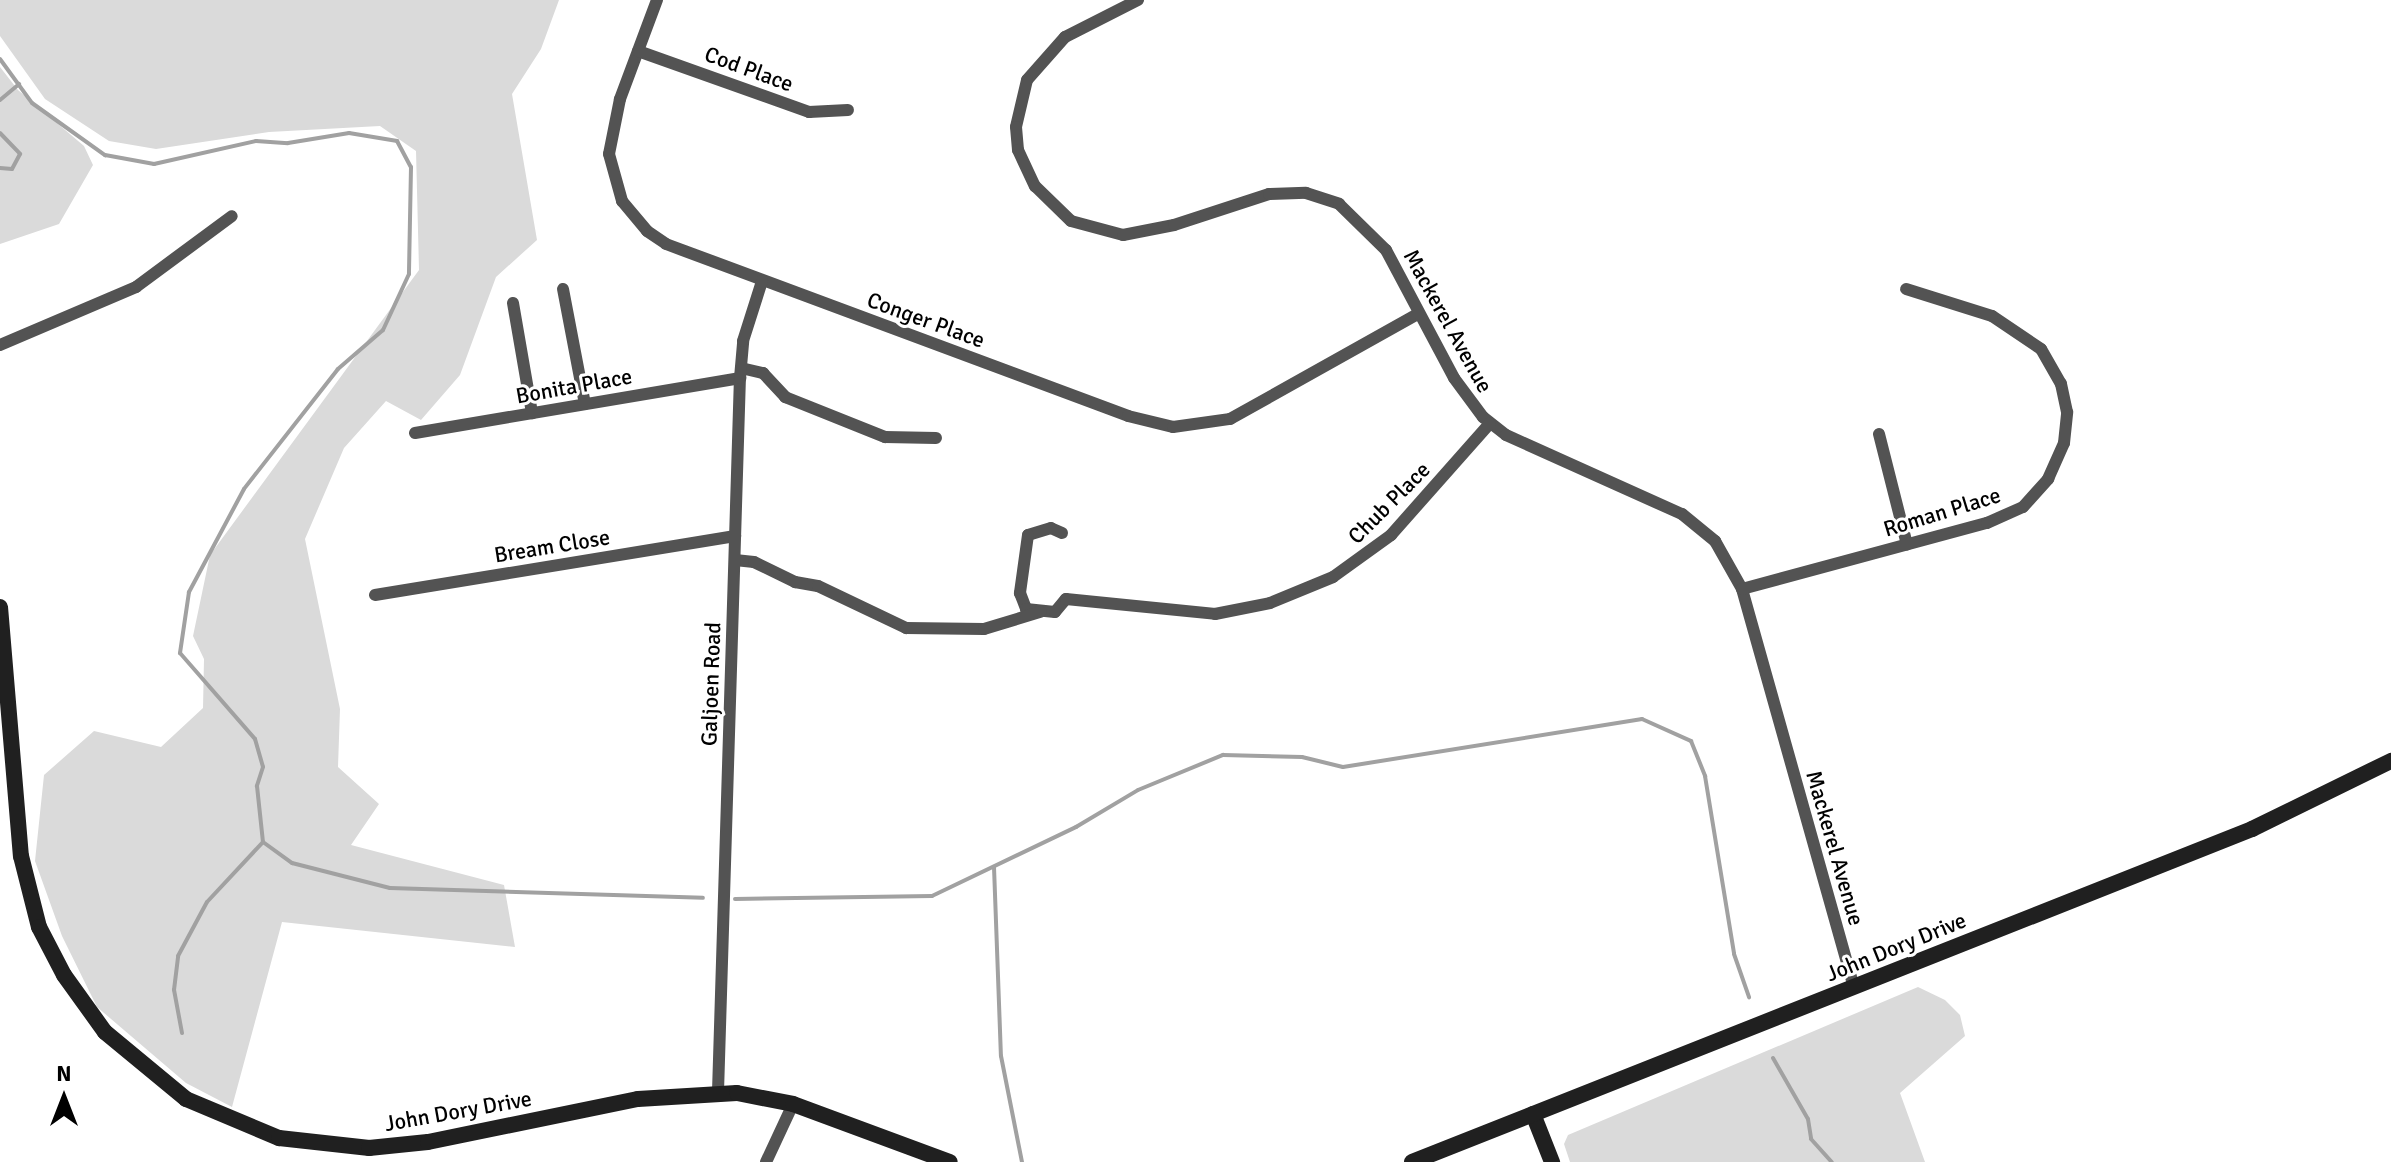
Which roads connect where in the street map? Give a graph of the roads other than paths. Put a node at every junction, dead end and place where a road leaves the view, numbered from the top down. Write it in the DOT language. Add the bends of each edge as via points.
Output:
graph roads {
  1 [pos="657,0"];
  2 [pos="1138,0"];
  3 [pos="638,51"];
  4 [pos="848,110"];
  5 [pos="232,216"];
  6 [pos="762,281"];
  7 [pos="563,289"];
  8 [pos="1906,289"];
  9 [pos="513,303"];
  10 [pos="1418,314"];
  11 [pos="0,345"];
  12 [pos="740,373"];
  13 [pos="585,404"];
  14 [pos="532,413"];
  15 [pos="1490,423"];
  16 [pos="415,433"];
  17 [pos="1879,434"];
  18 [pos="936,438"];
  19 [pos="1062,533"];
  20 [pos="735,536"];
  21 [pos="1907,545"];
  22 [pos="735,560"];
  23 [pos="1742,589"];
  24 [pos="375,595"];
  25 [pos="0,607"];
  26 [pos="1040,612"];
  27 [pos="2391,761"];
  28 [pos="1854,988"];
  29 [pos="718,1092"];
  30 [pos="793,1104"];
  31 [pos="1533,1114"];
  32 [pos="766,1162"];
  33 [pos="950,1162"];
  34 [pos="1412,1162"];
  35 [pos="1552,1162"];
  1 -- 3 [label="street, Conger Place"];
  2 -- 10 [label="street, Mackerel Avenue" via="1065,37 1027,80 1017,115 1018,150 1045,200 1083,227 1123,235 1174,225 1269,194 1314,195 1339,204 1371,230"];
  3 -- 4 [label="street, Cod Place" via="809,112"];
  3 -- 6 [label="street, Conger Place" via="609,145 622,201 666,244"];
  5 -- 11 [label="street" via="136,287"];
  6 -- 10 [label="street, Conger Place" via="1128,416 1173,427 1230,419"];
  6 -- 12 [label="street, Galjoen Road" via="746,328"];
  7 -- 13 [label="street"];
  8 -- 21 [label="street, Roman Place" via="1992,316 2029,337 2051,364 2067,412 2057,462 2023,507"];
  9 -- 14 [label="street"];
  10 -- 15 [label="street, Mackerel Avenue" via="1470,403"];
  12 -- 13 [label="street, Bonita Place"];
  12 -- 18 [label="street" via="766,375 785,397 885,437"];
  12 -- 20 [label="street, Galjoen Road"];
  13 -- 14 [label="street, Bonita Place"];
  14 -- 16 [label="street, Bonita Place"];
  15 -- 23 [label="street, Mackerel Avenue" via="1698,525 1727,558"];
  15 -- 26 [label="street, Chub Place" via="1391,535 1333,577 1298,593 1215,614 1066,599 1055,612"];
  17 -- 21 [label="street"];
  19 -- 26 [label="street" via="1051,528 1028,535 1020,600 1026,609"];
  20 -- 22 [label="street, Galjoen Road"];
  20 -- 24 [label="street, Bream Close"];
  21 -- 23 [label="street, Roman Place"];
  22 -- 26 [label="street" via="818,586 906,628 984,629"];
  22 -- 29 [label="street, Galjoen Road"];
  23 -- 28 [label="street, Mackerel Avenue"];
  25 -- 29 [label="street, John Dory Drive" via="7,644 19,846 35,915 54,958 88,1011 171,1089 263,1133 369,1148 428,1142 638,1099"];
  27 -- 28 [label="street, John Dory Drive" via="2303,808"];
  28 -- 31 [label="street, John Dory Drive"];
  29 -- 30 [label="street, John Dory Drive"];
  30 -- 32 [label="street"];
  30 -- 33 [label="street, John Dory Drive"];
  31 -- 34 [label="street, John Dory Drive"];
  31 -- 35 [label="street"];
}
